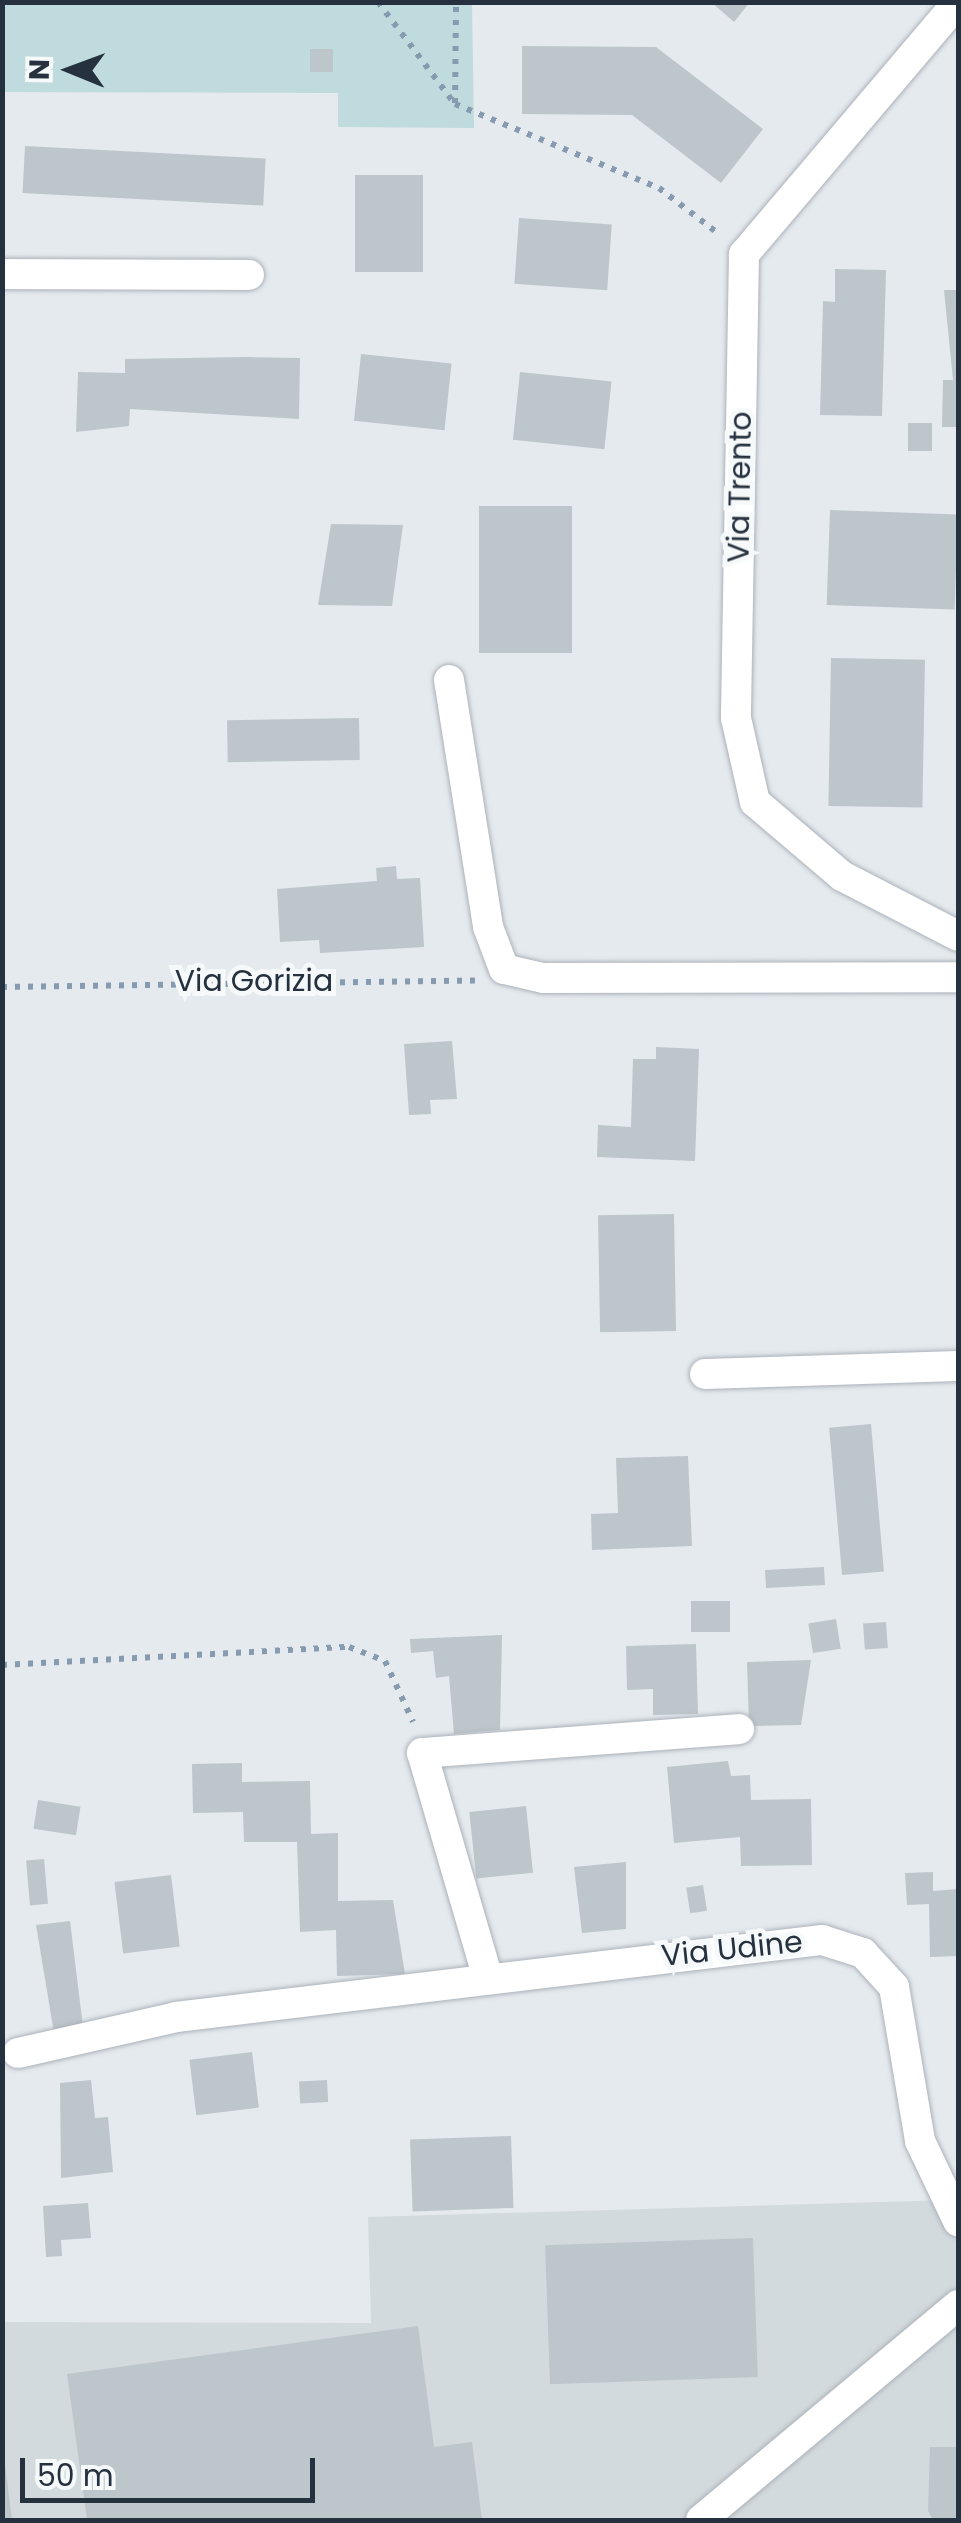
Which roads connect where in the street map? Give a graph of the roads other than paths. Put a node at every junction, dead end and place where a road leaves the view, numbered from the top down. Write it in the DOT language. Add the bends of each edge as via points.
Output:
graph roads {
  1 [pos="958,2"];
  2 [pos="2,274"];
  3 [pos="249,275"];
  4 [pos="449,680"];
  5 [pos="958,936"];
  6 [pos="958,977"];
  7 [pos="958,1366"];
  8 [pos="705,1374"];
  9 [pos="739,1728"];
  10 [pos="486,1975"];
  11 [pos="18,2053"];
  12 [pos="958,2221"];
  13 [pos="958,2305"];
  14 [pos="701,2520"];
  1 -- 5 [label="street, Via Trento" via="744,254 736,718 755,802 842,876"];
  2 -- 3 [label="street"];
  4 -- 6 [label="street" via="488,927 504,969 543,978"];
  7 -- 8 [label="street"];
  9 -- 10 [label="street" via="422,1753"];
  10 -- 11 [label="street, Via Udine" via="392,1998 176,2017"];
  10 -- 12 [label="street, Via Udine" via="822,1940 863,1952 904,2014 920,2141"];
  13 -- 14 [label="street"];
}
